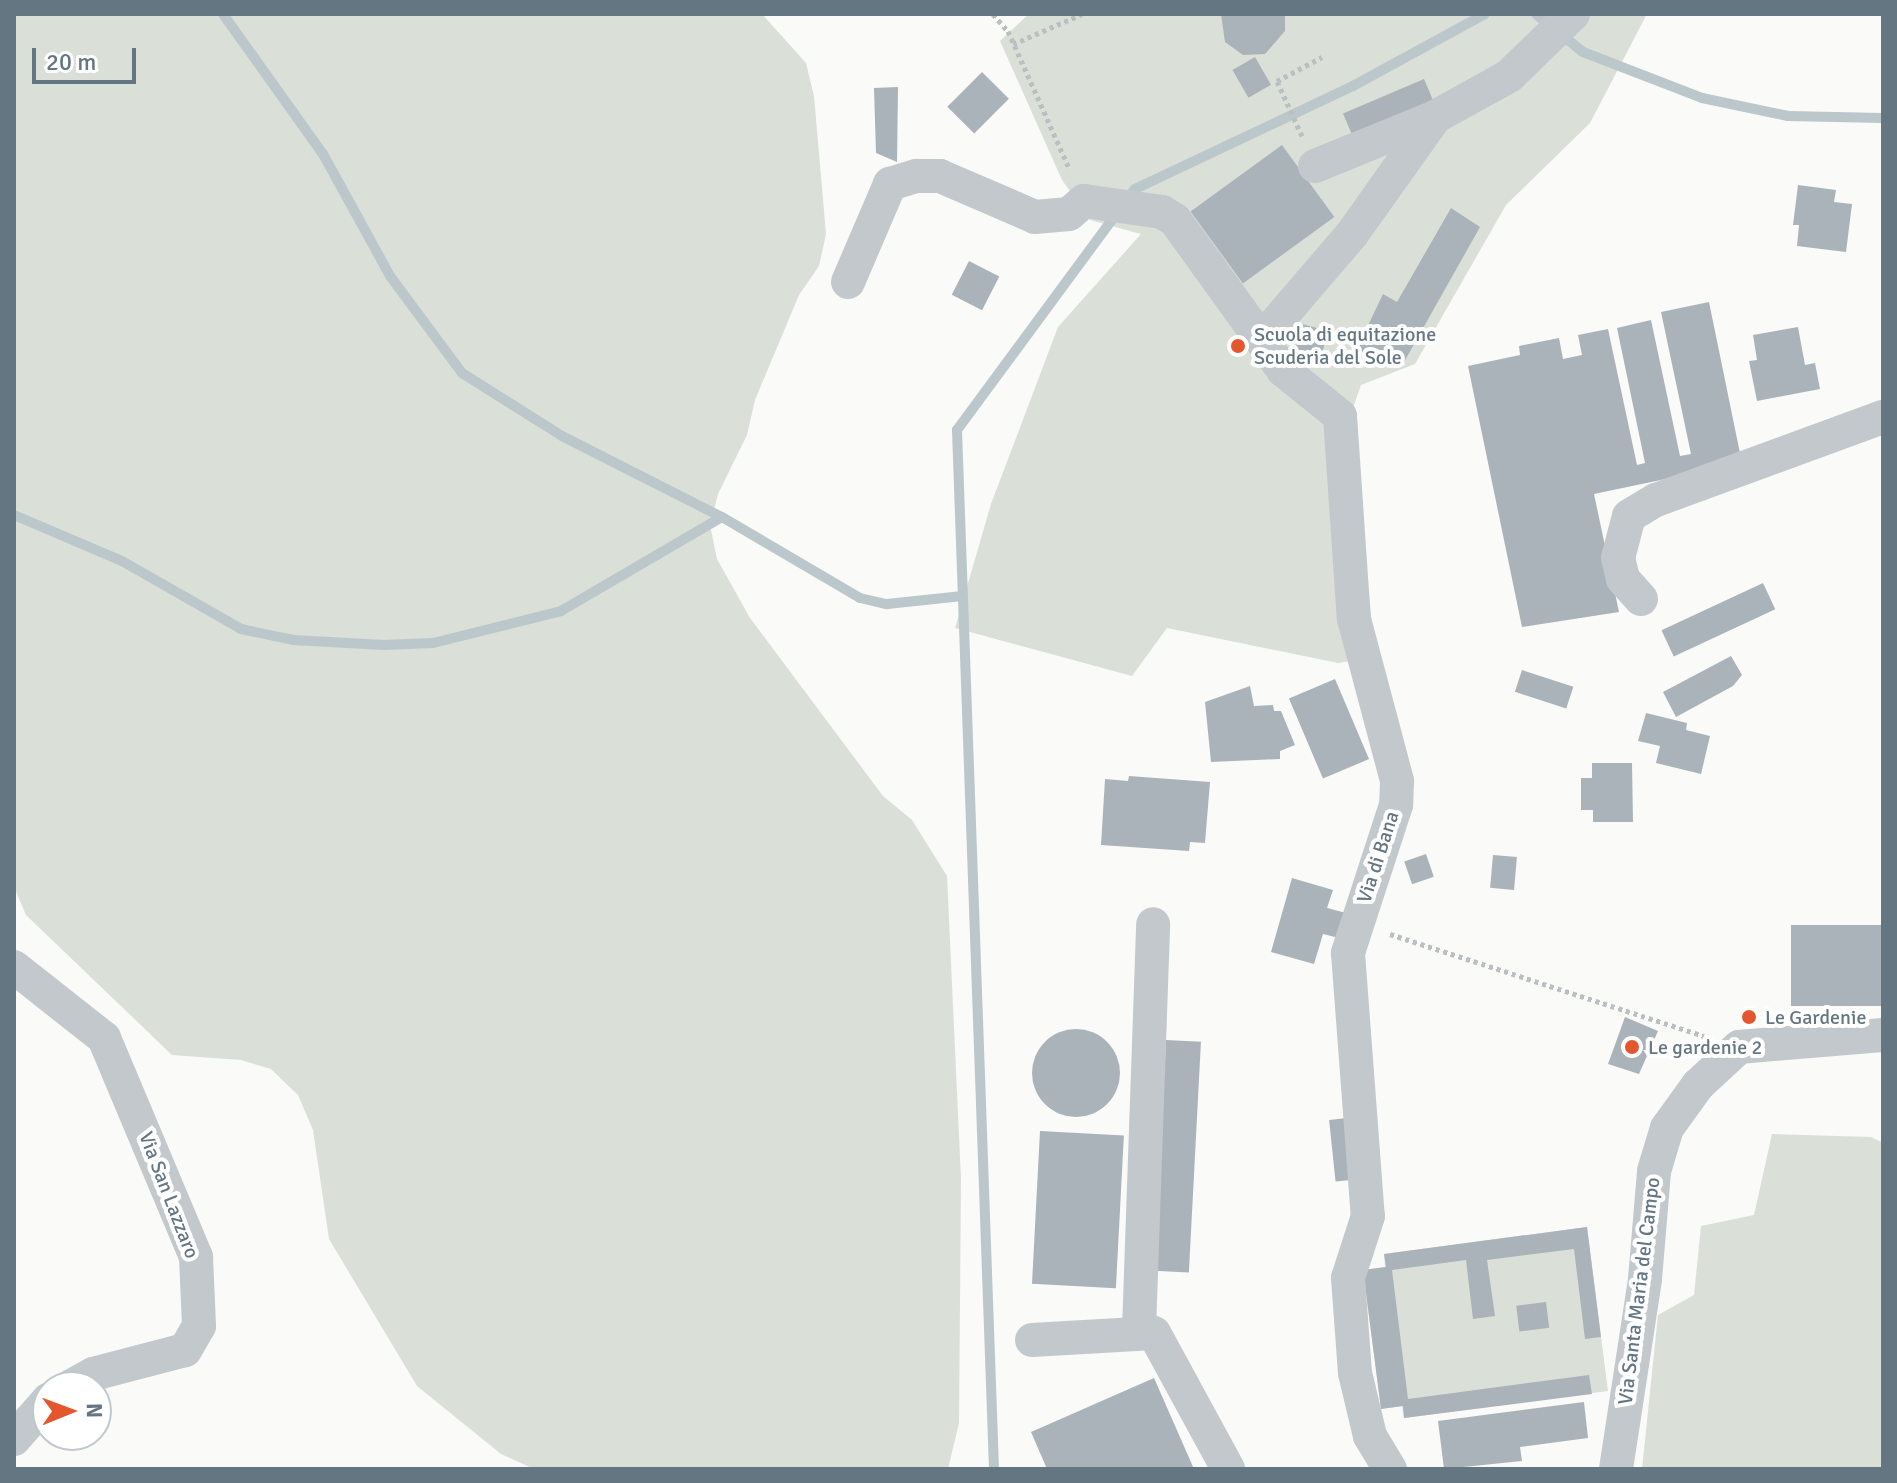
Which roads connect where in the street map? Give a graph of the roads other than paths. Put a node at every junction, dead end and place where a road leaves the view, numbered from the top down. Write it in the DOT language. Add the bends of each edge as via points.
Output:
graph roads {
  1 [pos="1573,14"];
  2 [pos="1435,117"];
  3 [pos="1308,151"];
  4 [pos="848,282"];
  5 [pos="1262,339"];
  6 [pos="1883,417"];
  7 [pos="1641,599"];
  8 [pos="1153,924"];
  9 [pos="14,967"];
  10 [pos="1883,1035"];
  11 [pos="1139,1330"];
  12 [pos="1032,1340"];
  13 [pos="104,1371"];
  14 [pos="32,1418"];
  15 [pos="14,1439"];
  16 [pos="1228,1469"];
  17 [pos="1390,1469"];
  18 [pos="1616,1469"];
  1 -- 2 [label="street" via="1509,76"];
  2 -- 3 [label="street"];
  2 -- 5 [label="street" via="1352,234"];
  4 -- 5 [label="street, Via di Bana" via="890,184 940,176 1044,218 1069,214 1079,189 1175,220"];
  5 -- 17 [label="street, Via di Bana" via="1283,370 1334,408 1343,427 1354,619 1397,781 1396,805 1348,953 1368,1216 1348,1278 1355,1373 1370,1436"];
  6 -- 7 [label="street" via="1656,500 1629,516 1618,558 1623,579"];
  8 -- 11 [label="street"];
  9 -- 13 [label="street, Via San Lazzaro" via="104,1038 196,1257 199,1326 185,1350"];
  10 -- 18 [label="street, Via Santa Maria del Campo" via="1739,1047 1698,1085 1667,1128 1654,1171 1645,1279"];
  11 -- 12 [label="street"];
  11 -- 16 [label="street" via="1158,1337"];
  14 -- 15 [label="street"];
}
